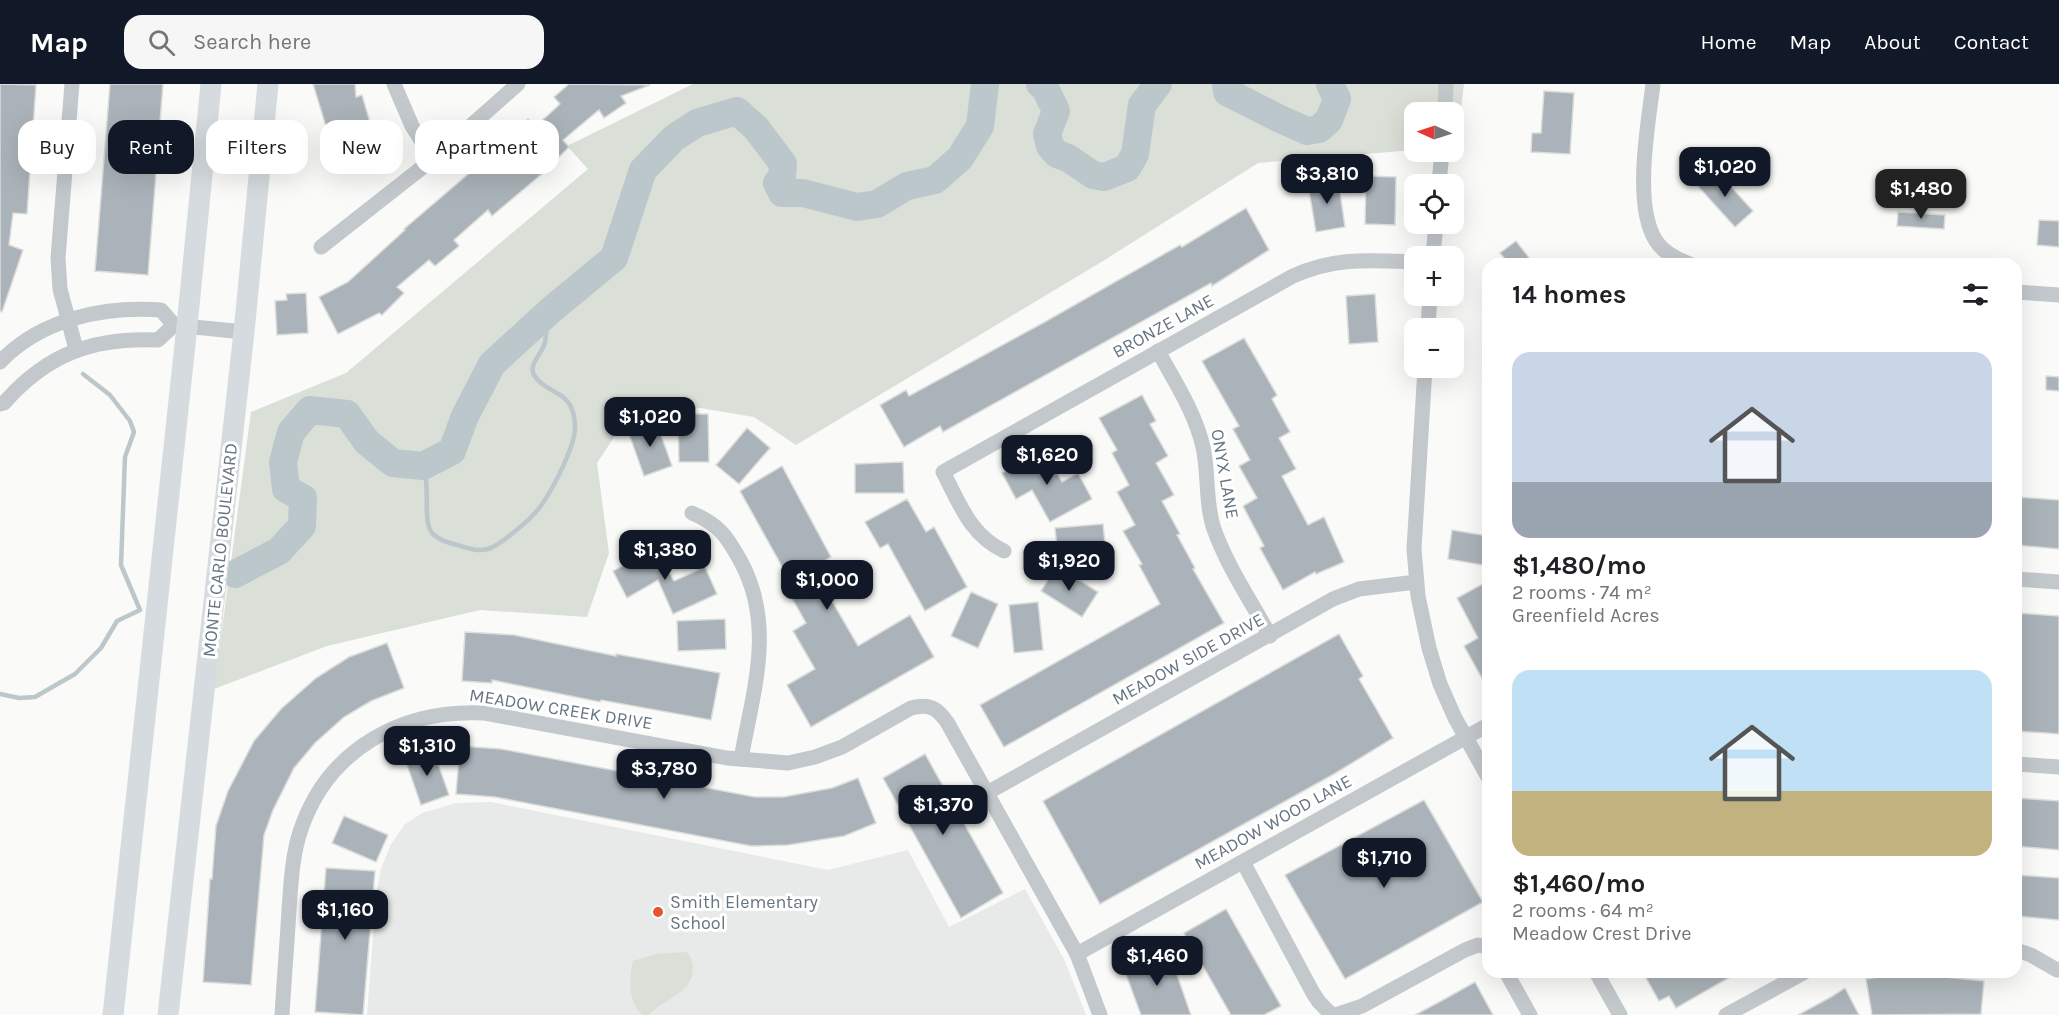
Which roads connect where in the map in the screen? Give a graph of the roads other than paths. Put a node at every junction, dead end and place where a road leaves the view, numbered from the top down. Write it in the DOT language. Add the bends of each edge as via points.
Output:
graph roads {
  1 [pos="72,84"];
  2 [pos="211,84"];
  3 [pos="268,84"];
  4 [pos="393,84"];
  5 [pos="518,84"];
  6 [pos="1446,84"];
  7 [pos="1653,84"];
  8 [pos="1445,102"];
  9 [pos="477,120"];
  10 [pos="415,131"];
  11 [pos="415,173"];
  12 [pos="321,247"];
  13 [pos="1677,258"];
  14 [pos="1404,261"];
  15 [pos="2022,292"];
  16 [pos="2059,295"];
  17 [pos="68,321"];
  18 [pos="181,325"];
  19 [pos="244,332"];
  20 [pos="76,349"];
  21 [pos="1158,351"];
  22 [pos="0,362"];
  23 [pos="1424,378"];
  24 [pos="0,404"];
  25 [pos="692,513"];
  26 [pos="1004,551"];
  27 [pos="2022,579"];
  28 [pos="1416,582"];
  29 [pos="2059,582"];
  30 [pos="1270,636"];
  31 [pos="1482,728"];
  32 [pos="1466,737"];
  33 [pos="741,759"];
  34 [pos="2022,764"];
  35 [pos="1482,766"];
  36 [pos="2059,767"];
  37 [pos="987,793"];
  38 [pos="1243,861"];
  39 [pos="1482,946"];
  40 [pos="2022,952"];
  41 [pos="1077,954"];
  42 [pos="2057,970"];
  43 [pos="1509,978"];
  44 [pos="1599,978"];
  45 [pos="1794,978"];
  46 [pos="113,1015"];
  47 [pos="168,1015"];
  48 [pos="282,1015"];
  49 [pos="1100,1015"];
  50 [pos="1333,1015"];
  51 [pos="1530,1015"];
  52 [pos="1620,1015"];
  53 [pos="1726,1015"];
  1 -- 17 [label="street" via="58,258"];
  2 -- 18 [label="main road"];
  3 -- 19 [label="main road, MONTE CARLO BOULEVARD"];
  4 -- 10 [label="street"];
  5 -- 9 [label="street"];
  6 -- 8 [label="street"];
  7 -- 13 [label="street" via="1644,170 1646,213 1657,243"];
  11 -- 12 [label="street"];
  14 -- 21 [label="street, BRONZE LANE" via="1362,259 1306,270"];
  15 -- 16 [label="street"];
  17 -- 18 [label="street" via="134,308 161,310"];
  17 -- 20 [label="street"];
  17 -- 22 [label="street" via="24,343"];
  18 -- 19 [label="street"];
  18 -- 20 [label="street" via="158,340 118,340"];
  18 -- 46 [label="main road"];
  19 -- 47 [label="main road, MONTE CARLO BOULEVARD"];
  20 -- 24 [label="street" via="29,377"];
  21 -- 26 [label="street, BRONZE LANE" via="943,472 975,530 991,546"];
  21 -- 30 [label="street, ONYX LANE" via="1199,432 1211,518 1222,548"];
  23 -- 28 [label="street" via="1414,534"];
  25 -- 33 [label="street" via="710,521 728,537 750,581 761,624"];
  27 -- 29 [label="street"];
  28 -- 30 [label="street, MEADOW SIDE DRIVE" via="1379,585 1346,594"];
  28 -- 32 [label="street" via="1434,666"];
  30 -- 37 [label="street, MEADOW SIDE DRIVE"];
  31 -- 32 [label="street, MEADOW WOOD LANE"];
  32 -- 35 [label="street"];
  32 -- 38 [label="street, MEADOW WOOD LANE"];
  33 -- 37 [label="street, MEADOW CREEK DRIVE" via="788,763 815,757 848,744 912,708 930,706 939,710 947,722"];
  33 -- 48 [label="street, MEADOW CREEK DRIVE" via="484,713 433,715 381,733 337,770 316,797 301,830 293,864"];
  34 -- 36 [label="street"];
  37 -- 41 [label="street"];
  38 -- 41 [label="street, MEADOW WOOD LANE"];
  38 -- 50 [label="street" via="1313,993"];
  39 -- 50 [label="street" via="1465,950 1362,1006"];
  40 -- 42 [label="street"];
  41 -- 49 [label="street"];
  43 -- 51 [label="street"];
  44 -- 52 [label="street"];
  45 -- 53 [label="street"];
}
